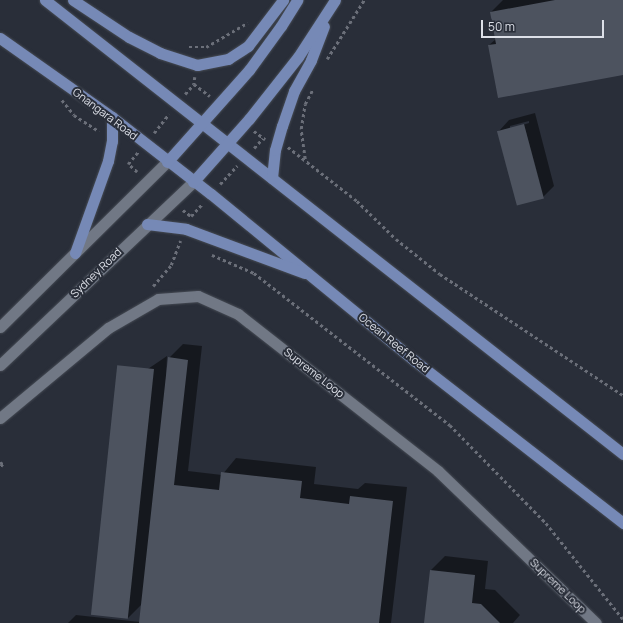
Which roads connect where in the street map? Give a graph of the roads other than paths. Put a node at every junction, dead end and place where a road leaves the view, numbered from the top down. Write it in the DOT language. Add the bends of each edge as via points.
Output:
graph roads {
  1 [pos="45,0"];
  2 [pos="73,0"];
  3 [pos="283,0"];
  4 [pos="297,0"];
  5 [pos="335,0"];
  6 [pos="329,10"];
  7 [pos="0,38"];
  8 [pos="112,117"];
  9 [pos="202,124"];
  10 [pos="228,143"];
  11 [pos="167,162"];
  12 [pos="272,178"];
  13 [pos="193,182"];
  14 [pos="147,224"];
  15 [pos="75,253"];
  16 [pos="314,277"];
  17 [pos="0,327"];
  18 [pos="0,365"];
  19 [pos="0,418"];
  20 [pos="623,454"];
  21 [pos="623,522"];
  22 [pos="596,623"];
  1 -- 9 [label="main road"];
  2 -- 3 [label="main road" via="129,38 160,53 196,65 228,59 248,46"];
  4 -- 9 [label="main road" via="277,32"];
  5 -- 6 [label="main road"];
  6 -- 10 [label="main road" via="298,57"];
  6 -- 12 [label="main road" via="312,60 294,91 277,142"];
  7 -- 8 [label="main road, Gnangara Road"];
  8 -- 11 [label="main road, Gnangara Road"];
  8 -- 15 [label="main road" via="109,154"];
  9 -- 10 [label="main road"];
  9 -- 11 [label="main road"];
  10 -- 12 [label="main road"];
  10 -- 13 [label="main road"];
  11 -- 13 [label="main road, Ocean Reef Road"];
  11 -- 15 [label="street"];
  12 -- 20 [label="main road"];
  13 -- 14 [label="street, Sydney Road"];
  13 -- 16 [label="main road, Ocean Reef Road"];
  14 -- 16 [label="main road" via="186,229"];
  14 -- 18 [label="street, Sydney Road"];
  15 -- 17 [label="street"];
  16 -- 21 [label="main road, Ocean Reef Road" via="415,361"];
  19 -- 22 [label="street, Supreme Loop" via="108,328 158,299 198,296 238,314 438,471"];
}
